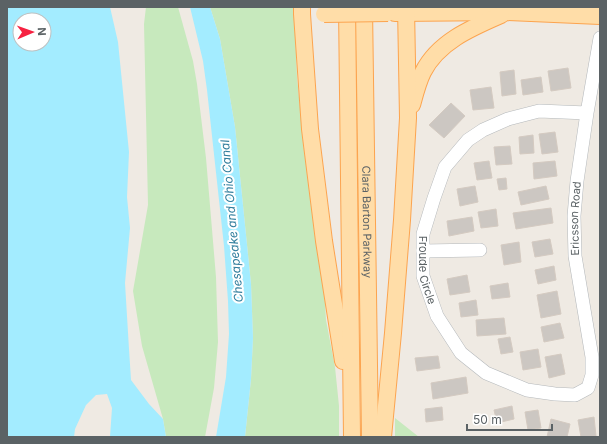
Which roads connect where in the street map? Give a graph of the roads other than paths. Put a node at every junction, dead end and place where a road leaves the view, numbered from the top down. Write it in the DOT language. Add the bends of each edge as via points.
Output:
graph roads {
  1 [pos="347,7"];
  2 [pos="364,7"];
  3 [pos="482,7"];
  4 [pos="302,10"];
  5 [pos="406,10"];
  6 [pos="507,12"];
  7 [pos="600,16"];
  8 [pos="600,38"];
  9 [pos="587,113"];
  10 [pos="408,118"];
  11 [pos="480,250"];
  12 [pos="423,251"];
  13 [pos="555,394"];
  14 [pos="352,416"];
  15 [pos="352,437"];
  16 [pos="370,437"];
  17 [pos="383,437"];
  1 -- 14 [label="main road, Clara Barton Parkway"];
  2 -- 16 [label="main road, Clara Barton Parkway"];
  3 -- 6 [label="main road"];
  4 -- 5 [label="main road, bridge" via="324,14 388,13"];
  4 -- 14 [label="main road" via="311,136 324,241"];
  5 -- 6 [label="main road"];
  5 -- 10 [label="main road"];
  6 -- 7 [label="main road"];
  6 -- 10 [label="main road" via="453,39 432,58 422,73"];
  8 -- 9 [label="street, Ericsson Road"];
  9 -- 12 [label="street, Froude Circle" via="539,111 508,119 468,140 445,167 423,234"];
  9 -- 13 [label="street, Ericsson Road" via="574,216 575,256 592,357 592,375 588,388 575,395"];
  10 -- 17 [label="main road" via="394,326"];
  11 -- 12 [label="street"];
  12 -- 13 [label="street, Froude Circle" via="423,276 436,316 461,353 486,373 527,390"];
  14 -- 15 [label="main road, Clara Barton Parkway"];
}
